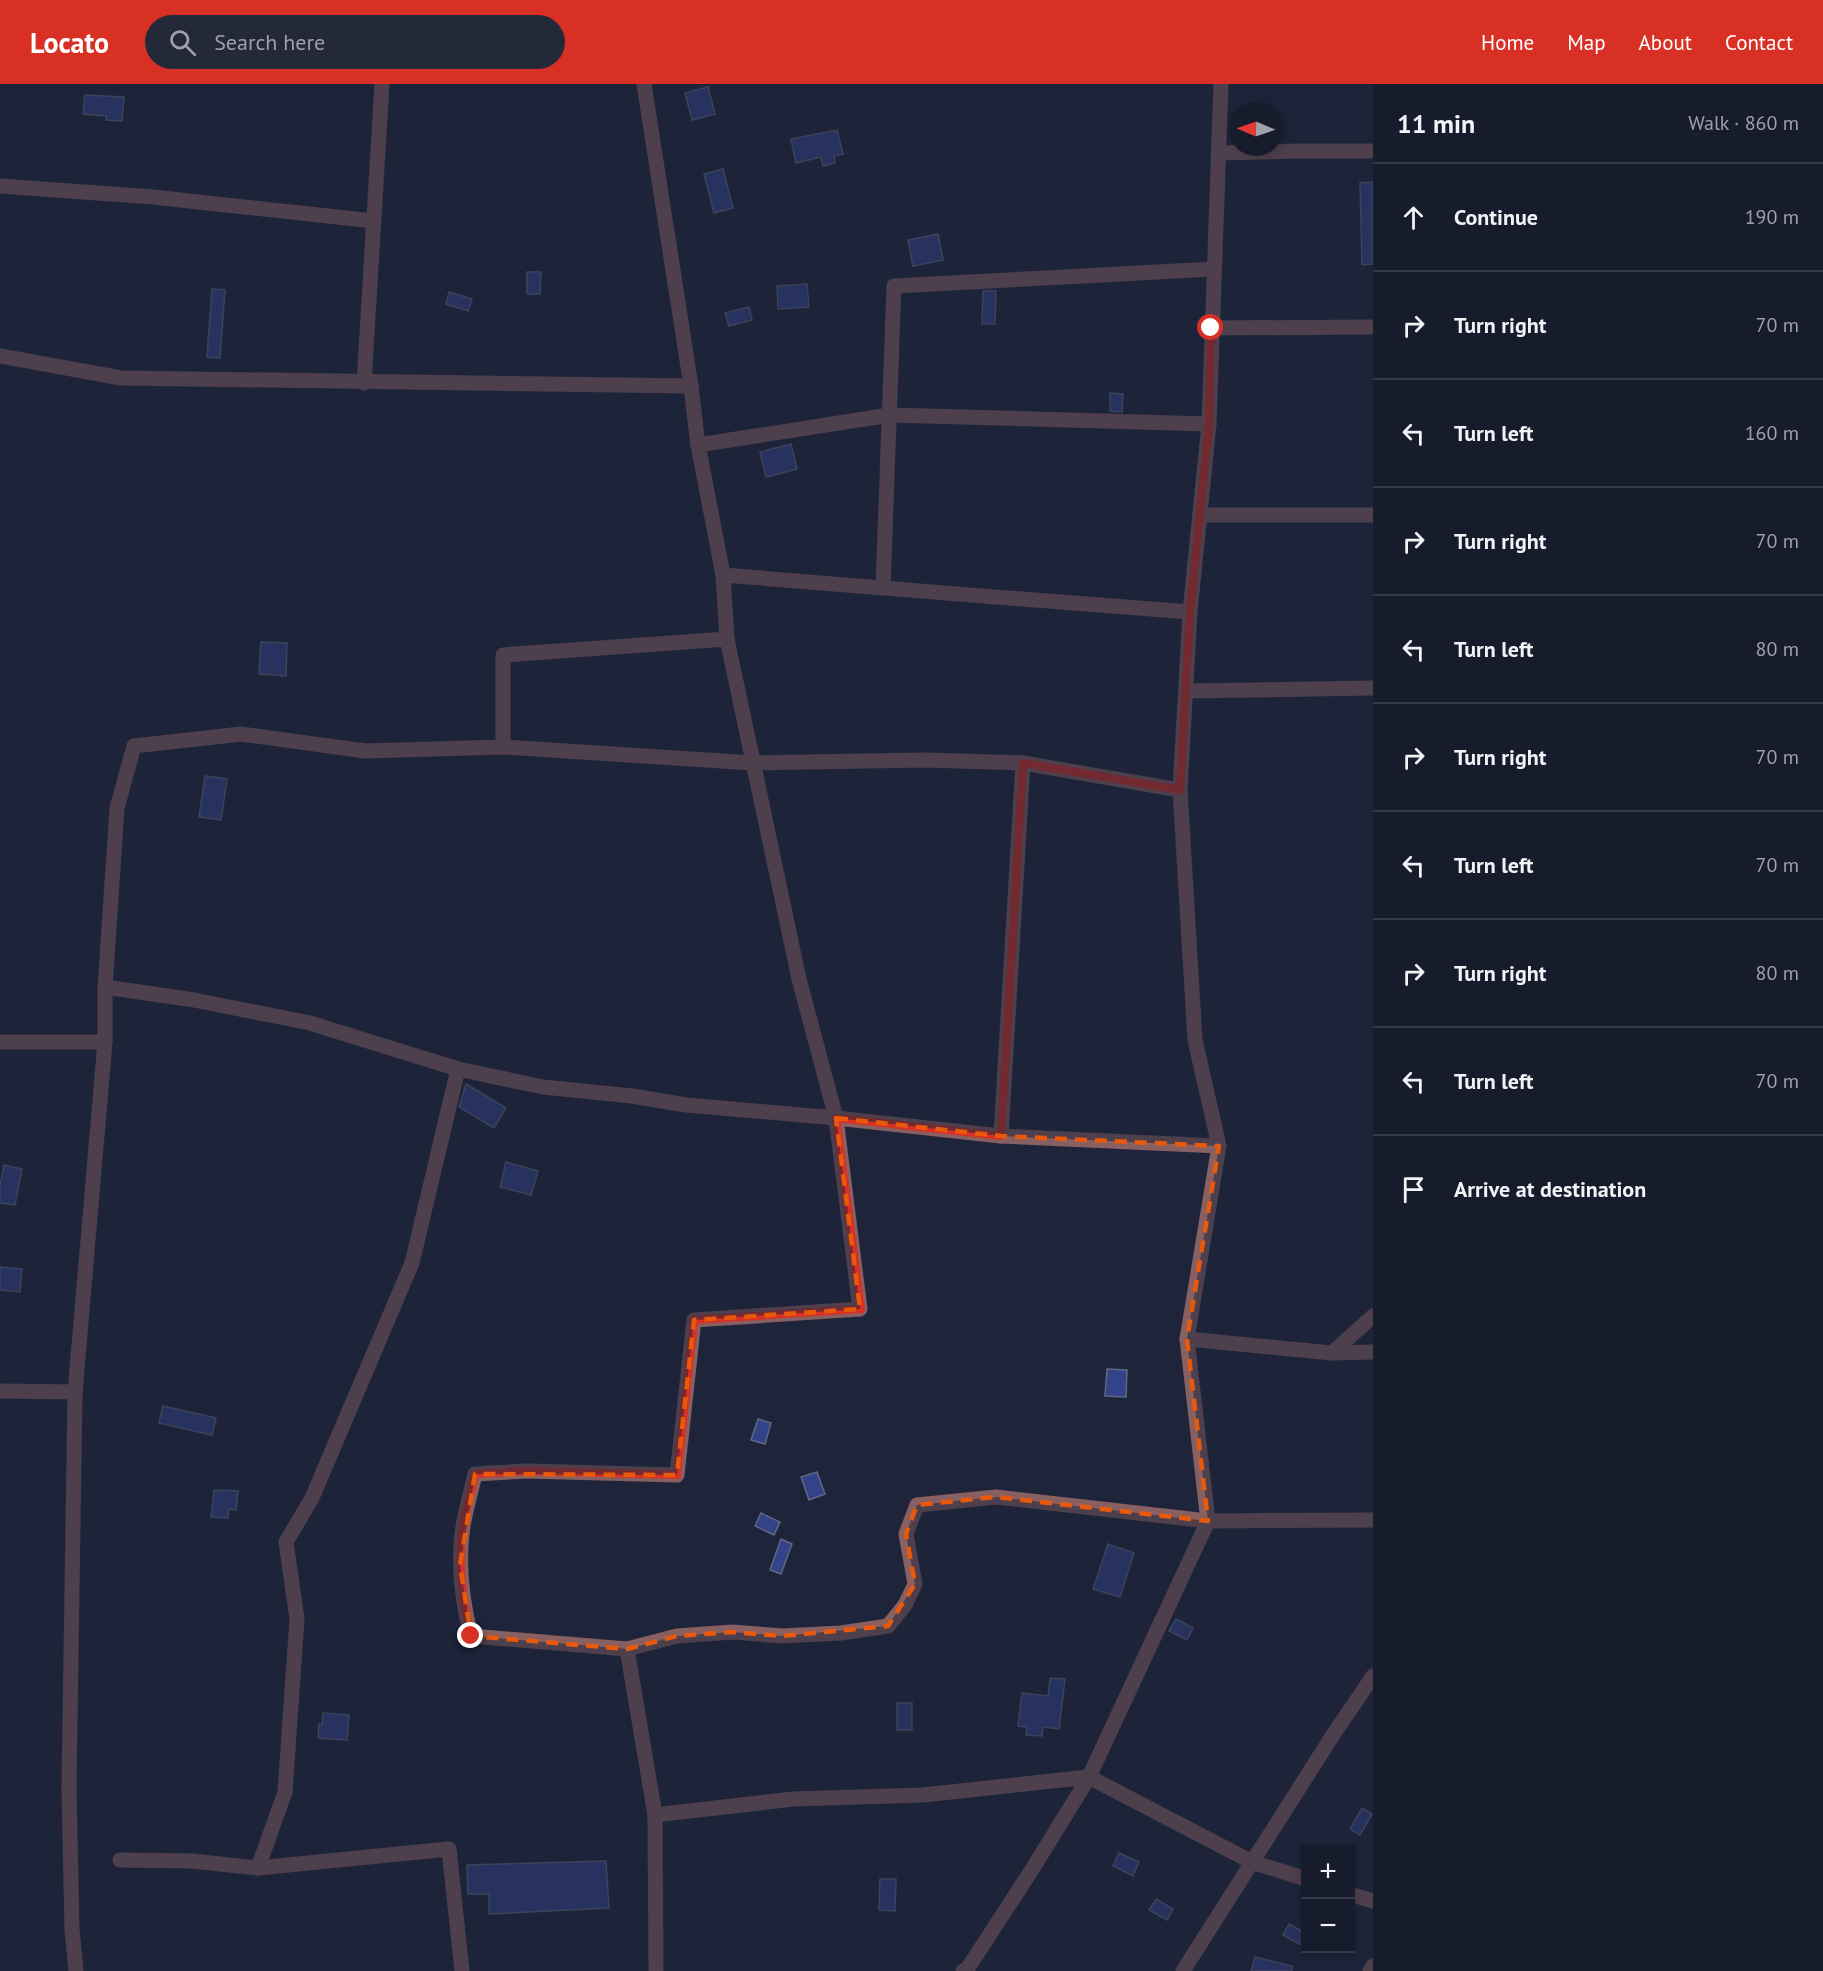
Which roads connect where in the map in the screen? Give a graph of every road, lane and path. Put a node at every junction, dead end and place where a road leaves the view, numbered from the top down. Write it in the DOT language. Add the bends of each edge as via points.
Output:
graph roads {
  1 [pos="382,84"];
  2 [pos="644,84"];
  3 [pos="1221,84"];
  4 [pos="1373,151"];
  5 [pos="1218,153"];
  6 [pos="0,186"];
  7 [pos="374,221"];
  8 [pos="1214,269"];
  9 [pos="1373,327"];
  10 [pos="1211,328"];
  11 [pos="0,356"];
  12 [pos="364,382"];
  13 [pos="691,386"];
  14 [pos="890,415"];
  15 [pos="1209,424"];
  16 [pos="698,445"];
  17 [pos="1200,515"];
  18 [pos="1373,515"];
  19 [pos="723,575"];
  20 [pos="883,587"];
  21 [pos="1190,612"];
  22 [pos="727,639"];
  23 [pos="1373,688"];
  24 [pos="1187,690"];
  25 [pos="502,747"];
  26 [pos="1023,763"];
  27 [pos="753,764"];
  28 [pos="1180,790"];
  29 [pos="105,987"];
  30 [pos="0,1042"];
  31 [pos="105,1042"];
  32 [pos="458,1069"];
  33 [pos="836,1118"];
  34 [pos="1001,1136"];
  35 [pos="1219,1146"];
  36 [pos="1373,1316"];
  37 [pos="1187,1340"];
  38 [pos="1373,1352"];
  39 [pos="1332,1353"];
  40 [pos="0,1391"];
  41 [pos="75,1392"];
  42 [pos="1373,1520"];
  43 [pos="1208,1521"];
  44 [pos="627,1649"];
  45 [pos="1373,1676"];
  46 [pos="1089,1777"];
  47 [pos="655,1815"];
  48 [pos="120,1860"];
  49 [pos="1252,1862"];
  50 [pos="258,1868"];
  51 [pos="1301,1878"];
  52 [pos="1355,1896"];
  53 [pos="1373,1901"];
  54 [pos="1373,1966"];
  55 [pos="76,1971"];
  56 [pos="462,1971"];
  57 [pos="656,1971"];
  58 [pos="963,1971"];
  59 [pos="1183,1971"];
  60 [pos="1370,1971"];
  1 -- 7 [label="street"];
  2 -- 13 [label="street"];
  3 -- 5 [label="street"];
  4 -- 5 [label="street"];
  5 -- 8 [label="street"];
  6 -- 7 [label="street" via="153,197"];
  7 -- 12 [label="street"];
  8 -- 10 [label="street"];
  8 -- 14 [label="street" via="894,286"];
  9 -- 10 [label="street"];
  10 -- 15 [label="street"];
  11 -- 12 [label="street" via="121,378"];
  12 -- 13 [label="street"];
  13 -- 16 [label="street"];
  14 -- 15 [label="street"];
  14 -- 16 [label="street"];
  14 -- 20 [label="street"];
  15 -- 17 [label="street"];
  16 -- 19 [label="street"];
  17 -- 18 [label="street"];
  17 -- 21 [label="street"];
  19 -- 20 [label="street"];
  19 -- 22 [label="street"];
  20 -- 21 [label="street"];
  21 -- 24 [label="street"];
  22 -- 25 [label="street" via="503,654"];
  22 -- 27 [label="street"];
  23 -- 24 [label="street"];
  24 -- 28 [label="street"];
  25 -- 27 [label="street"];
  25 -- 29 [label="street" via="365,751 241,734 134,746 117,808"];
  26 -- 27 [label="street" via="926,760"];
  26 -- 28 [label="street"];
  26 -- 34 [label="street"];
  27 -- 33 [label="street" via="799,979"];
  28 -- 35 [label="street" via="1195,1040"];
  29 -- 31 [label="street"];
  29 -- 32 [label="street" via="309,1023"];
  30 -- 31 [label="street"];
  31 -- 41 [label="street"];
  32 -- 33 [label="street" via="543,1087"];
  32 -- 50 [label="street" via="412,1263 312,1498 286,1542 297,1619 285,1792"];
  33 -- 34 [label="street"];
  33 -- 44 [label="street" via="861,1309 694,1320 677,1475 526,1471 475,1474 462,1532 460,1565 462,1602 471,1636"];
  34 -- 35 [label="street"];
  35 -- 37 [label="street"];
  36 -- 39 [label="street"];
  37 -- 39 [label="street"];
  37 -- 43 [label="street"];
  38 -- 39 [label="street"];
  40 -- 41 [label="street"];
  41 -- 55 [label="street" via="69,1788"];
  42 -- 43 [label="street"];
  43 -- 44 [label="street" via="996,1497 917,1505 906,1534 915,1584 906,1605 888,1626 782,1636 733,1632 677,1636"];
  43 -- 46 [label="street"];
  44 -- 47 [label="street"];
  45 -- 49 [label="street"];
  46 -- 47 [label="street" via="923,1795 793,1799"];
  46 -- 49 [label="street"];
  46 -- 58 [label="street"];
  47 -- 57 [label="street"];
  48 -- 50 [label="street" via="191,1861"];
  49 -- 51 [label="street"];
  49 -- 59 [label="street"];
  50 -- 56 [label="street" via="449,1849"];
  52 -- 53 [label="street"];
  54 -- 60 [label="street"];
}
